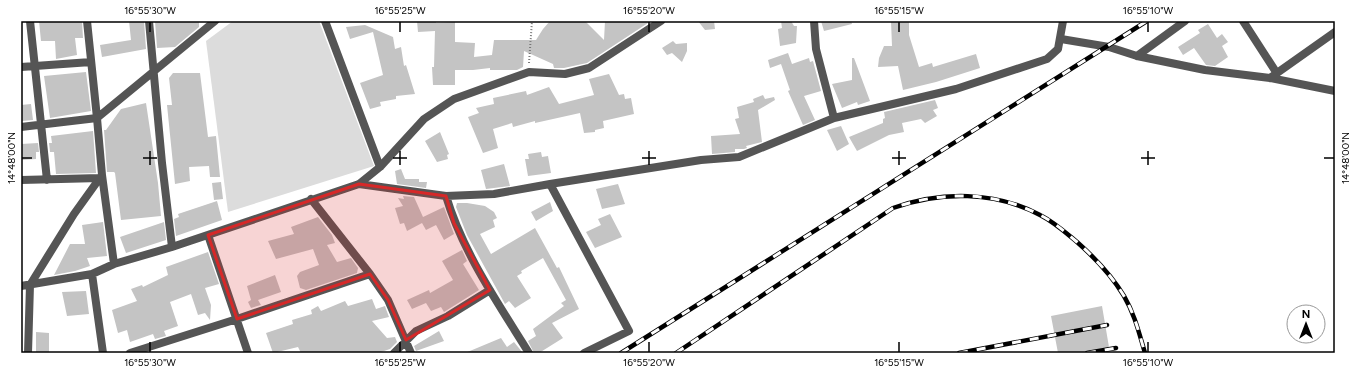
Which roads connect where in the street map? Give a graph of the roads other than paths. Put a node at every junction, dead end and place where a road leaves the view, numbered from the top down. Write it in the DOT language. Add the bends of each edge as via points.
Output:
graph roads {
  1 [pos="30,21"];
  2 [pos="87,21"];
  3 [pos="149,21"];
  4 [pos="215,21"];
  5 [pos="325,21"];
  6 [pos="661,21"];
  7 [pos="814,21"];
  8 [pos="1063,21"];
  9 [pos="1185,21"];
  10 [pos="1243,21"];
  11 [pos="1335,32"];
  12 [pos="1061,39"];
  13 [pos="1137,56"];
  14 [pos="91,62"];
  15 [pos="34,65"];
  16 [pos="21,67"];
  17 [pos="154,71"];
  18 [pos="1273,75"];
  19 [pos="1335,91"];
  20 [pos="97,118"];
  21 [pos="834,118"];
  22 [pos="41,125"];
  23 [pos="21,127"];
  24 [pos="380,167"];
  25 [pos="101,177"];
  26 [pos="21,180"];
  27 [pos="47,180"];
  28 [pos="359,184"];
  29 [pos="550,184"];
  30 [pos="446,196"];
  31 [pos="311,199"];
  32 [pos="208,235"];
  33 [pos="172,247"];
  34 [pos="114,264"];
  35 [pos="92,274"];
  36 [pos="370,274"];
  37 [pos="30,285"];
  38 [pos="21,286"];
  39 [pos="490,290"];
  40 [pos="236,319"];
  41 [pos="406,340"];
  42 [pos="28,353"];
  43 [pos="103,353"];
  44 [pos="130,353"];
  45 [pos="248,353"];
  46 [pos="394,353"];
  47 [pos="411,353"];
  48 [pos="529,353"];
  49 [pos="584,353"];
  1 -- 15 [label="street"];
  2 -- 14 [label="street"];
  3 -- 17 [label="street"];
  4 -- 17 [label="street"];
  5 -- 24 [label="street"];
  6 -- 24 [label="street" via="589,68 565,74 528,72 454,99 424,119"];
  7 -- 21 [label="street" via="816,49"];
  8 -- 12 [label="street"];
  9 -- 13 [label="street"];
  10 -- 18 [label="street"];
  11 -- 18 [label="street"];
  12 -- 13 [label="street" via="1108,47"];
  12 -- 21 [label="street" via="1058,49 1048,59 956,89"];
  13 -- 18 [label="street" via="1205,70"];
  14 -- 15 [label="street"];
  14 -- 20 [label="street"];
  15 -- 16 [label="street"];
  15 -- 22 [label="street"];
  17 -- 20 [label="street"];
  17 -- 33 [label="street"];
  18 -- 19 [label="street"];
  20 -- 22 [label="street"];
  20 -- 25 [label="street"];
  21 -- 29 [label="street" via="739,157 701,160"];
  22 -- 23 [label="street"];
  22 -- 27 [label="street"];
  24 -- 28 [label="street"];
  25 -- 27 [label="street"];
  25 -- 34 [label="street"];
  25 -- 37 [label="street" via="74,214"];
  26 -- 27 [label="street"];
  28 -- 30 [label="street"];
  28 -- 31 [label="street"];
  29 -- 30 [label="street" via="494,194"];
  29 -- 49 [label="street" via="629,331"];
  30 -- 39 [label="street" via="454,222"];
  31 -- 32 [label="street"];
  31 -- 36 [label="street"];
  32 -- 33 [label="street"];
  32 -- 40 [label="street"];
  33 -- 34 [label="street"];
  34 -- 35 [label="street"];
  35 -- 37 [label="street"];
  35 -- 43 [label="street"];
  36 -- 40 [label="street"];
  36 -- 41 [label="street" via="388,300"];
  37 -- 38 [label="street"];
  37 -- 42 [label="street"];
  39 -- 41 [label="street" via="448,316 416,331"];
  39 -- 48 [label="street"];
  40 -- 44 [label="street"];
  40 -- 45 [label="street"];
  41 -- 46 [label="street"];
  41 -- 47 [label="street"];
}
